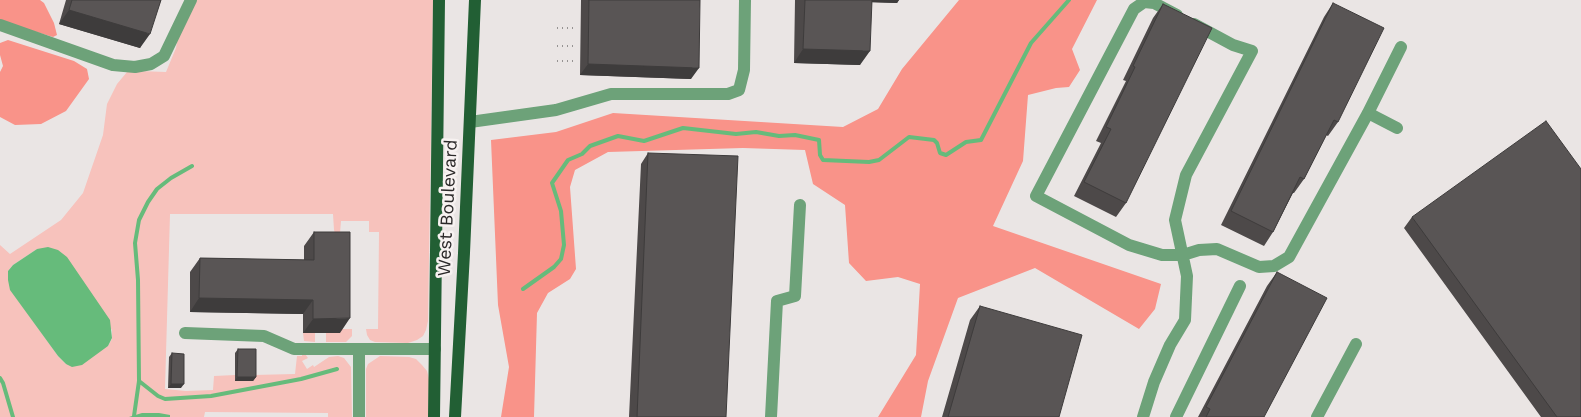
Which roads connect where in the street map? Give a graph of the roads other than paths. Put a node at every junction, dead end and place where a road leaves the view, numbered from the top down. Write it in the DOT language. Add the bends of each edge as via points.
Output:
graph roads {
  1 [pos="190,0"];
  2 [pos="439,0"];
  3 [pos="475,0"];
  4 [pos="745,0"];
  5 [pos="0,25"];
  6 [pos="1401,47"];
  7 [pos="1368,113"];
  8 [pos="470,122"];
  9 [pos="1397,128"];
  10 [pos="800,205"];
  11 [pos="1183,255"];
  12 [pos="1240,286"];
  13 [pos="185,333"];
  14 [pos="1356,344"];
  15 [pos="359,349"];
  16 [pos="435,350"];
  17 [pos="359,417"];
  18 [pos="434,417"];
  19 [pos="455,417"];
  20 [pos="771,417"];
  21 [pos="1143,417"];
  22 [pos="1176,417"];
  23 [pos="1317,417"];
  1 -- 5 [label="street" via="164,56 151,64 135,67 113,65"];
  2 -- 16 [label="main road, West Boulevard"];
  3 -- 8 [label="main road, West Boulevard"];
  4 -- 8 [label="street" via="744,70 738,90 728,94 611,94 556,110"];
  6 -- 7 [label="street"];
  7 -- 9 [label="street"];
  7 -- 11 [label="street" via="1289,257 1274,266 1259,267 1217,249"];
  8 -- 19 [label="main road, West Boulevard"];
  10 -- 20 [label="street" via="795,296 777,300"];
  11 -- 11 [label="street" via="1162,255 1129,246 1036,196 1134,9 1144,2 1154,3 1233,45 1252,51 1186,175 1175,220"];
  11 -- 21 [label="street" via="1187,276 1185,320 1170,345"];
  12 -- 22 [label="street"];
  13 -- 15 [label="street" via="264,336 294,349"];
  14 -- 23 [label="street"];
  15 -- 16 [label="street"];
  15 -- 17 [label="street"];
  16 -- 18 [label="main road, West Boulevard"];
}
